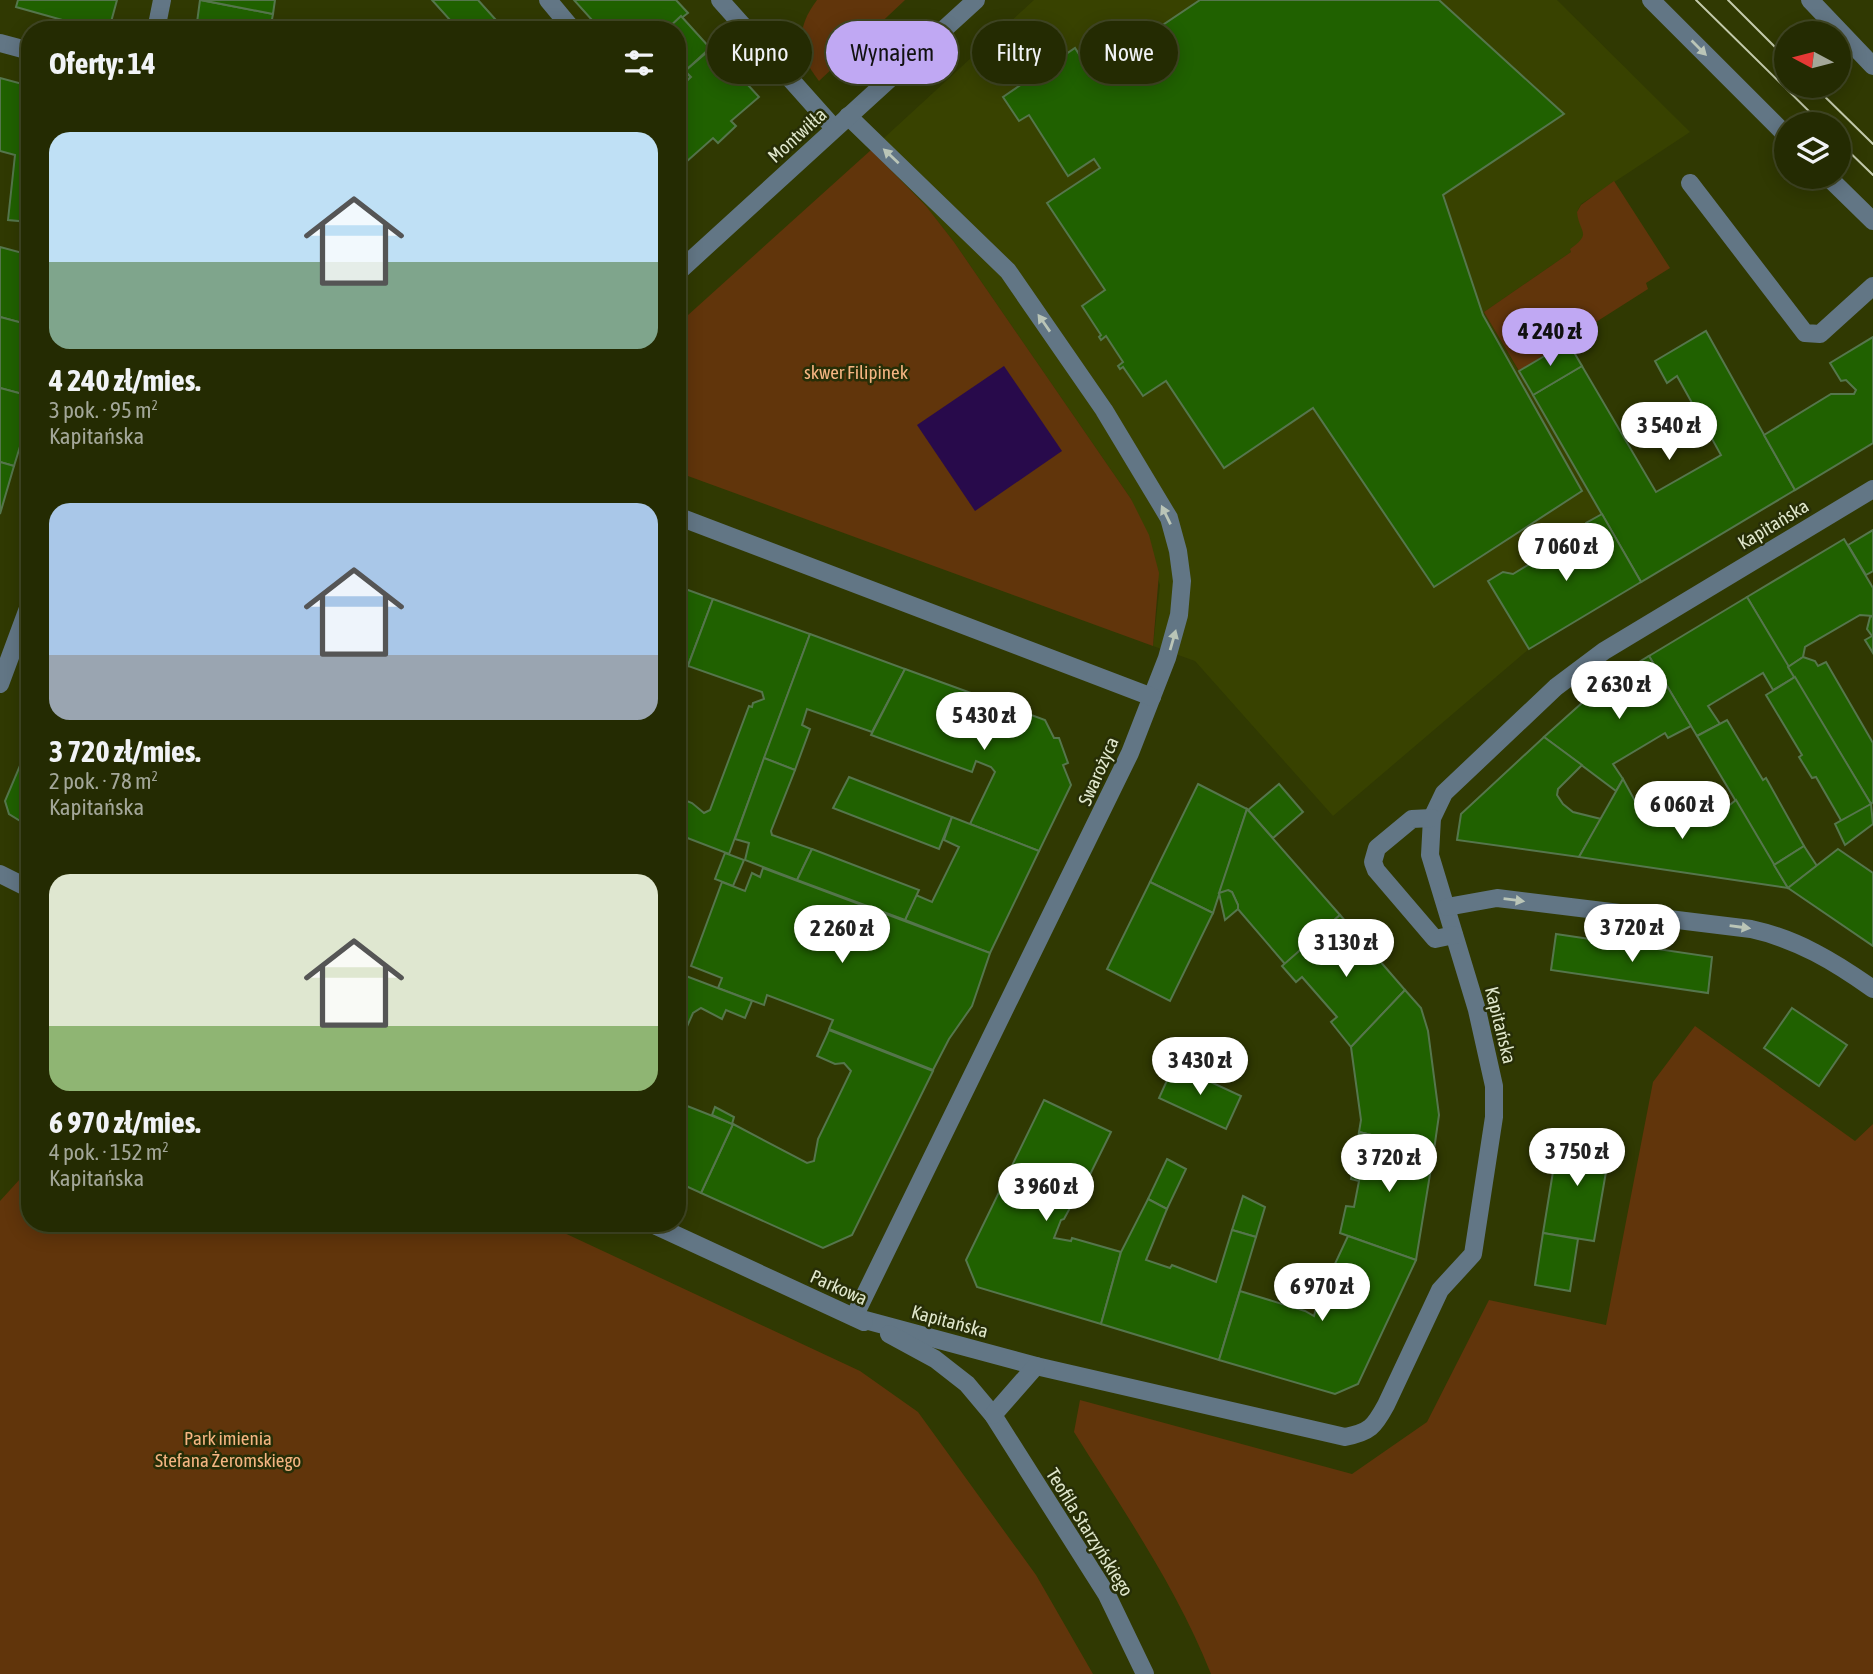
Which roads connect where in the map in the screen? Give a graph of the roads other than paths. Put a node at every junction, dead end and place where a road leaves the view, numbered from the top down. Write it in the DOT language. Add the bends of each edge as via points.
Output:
graph roads {
  1 [pos="162,0"];
  2 [pos="548,0"];
  3 [pos="720,0"];
  4 [pos="976,0"];
  5 [pos="1651,0"];
  6 [pos="1811,0"];
  7 [pos="158,21"];
  8 [pos="566,21"];
  9 [pos="0,43"];
  10 [pos="21,49"];
  11 [pos="1873,66"];
  12 [pos="848,116"];
  13 [pos="1774,123"];
  14 [pos="834,128"];
  15 [pos="1690,183"];
  16 [pos="1840,189"];
  17 [pos="1873,221"];
  18 [pos="686,265"];
  19 [pos="1873,286"];
  20 [pos="1873,489"];
  21 [pos="686,519"];
  22 [pos="21,627"];
  23 [pos="0,684"];
  24 [pos="1152,697"];
  25 [pos="1432,818"];
  26 [pos="0,874"];
  27 [pos="21,884"];
  28 [pos="1447,908"];
  29 [pos="1454,935"];
  30 [pos="1873,989"];
  31 [pos="670,1232"];
  32 [pos="854,1317"];
  33 [pos="1036,1366"];
  34 [pos="993,1416"];
  35 [pos="1145,1674"];
  1 -- 7 [label="street"];
  2 -- 8 [label="street"];
  3 -- 14 [label="street"];
  4 -- 12 [label="street, Montwiłła"];
  5 -- 13 [label="street, one-way"];
  6 -- 11 [label="street"];
  9 -- 10 [label="street"];
  12 -- 14 [label="street, Montwiłła"];
  24 -- 12 [label="street, Swarożyca, one-way" via="1180,606 1182,581 1169,518 1104,410 1008,271"];
  14 -- 18 [label="street, Montwiłła"];
  15 -- 19 [label="street" via="1805,333 1820,334"];
  16 -- 17 [label="street"];
  20 -- 25 [label="street, Kapitańska" via="1574,672 1444,793"];
  21 -- 24 [label="street"];
  22 -- 23 [label="street"];
  24 -- 32 [label="street, Swarożyca" via="1103,810"];
  25 -- 28 [label="street, Kapitańska" via="1430,855"];
  25 -- 29 [label="street" via="1412,819 1377,848 1373,862 1434,939"];
  26 -- 27 [label="street"];
  28 -- 29 [label="street, Kapitańska"];
  28 -- 30 [label="street, one-way" via="1497,898 1751,929 1799,944"];
  29 -- 33 [label="street, Kapitańska" via="1494,1086 1494,1117 1473,1254 1440,1290 1377,1422 1364,1433 1345,1437"];
  31 -- 32 [label="street, Parkowa"];
  32 -- 33 [label="street, Kapitańska"];
  32 -- 34 [label="street, Parkowa" via="935,1359 967,1384"];
  33 -- 34 [label="street"];
  34 -- 35 [label="street, Teofila Starzyńskiego" via="1107,1595"];
}
